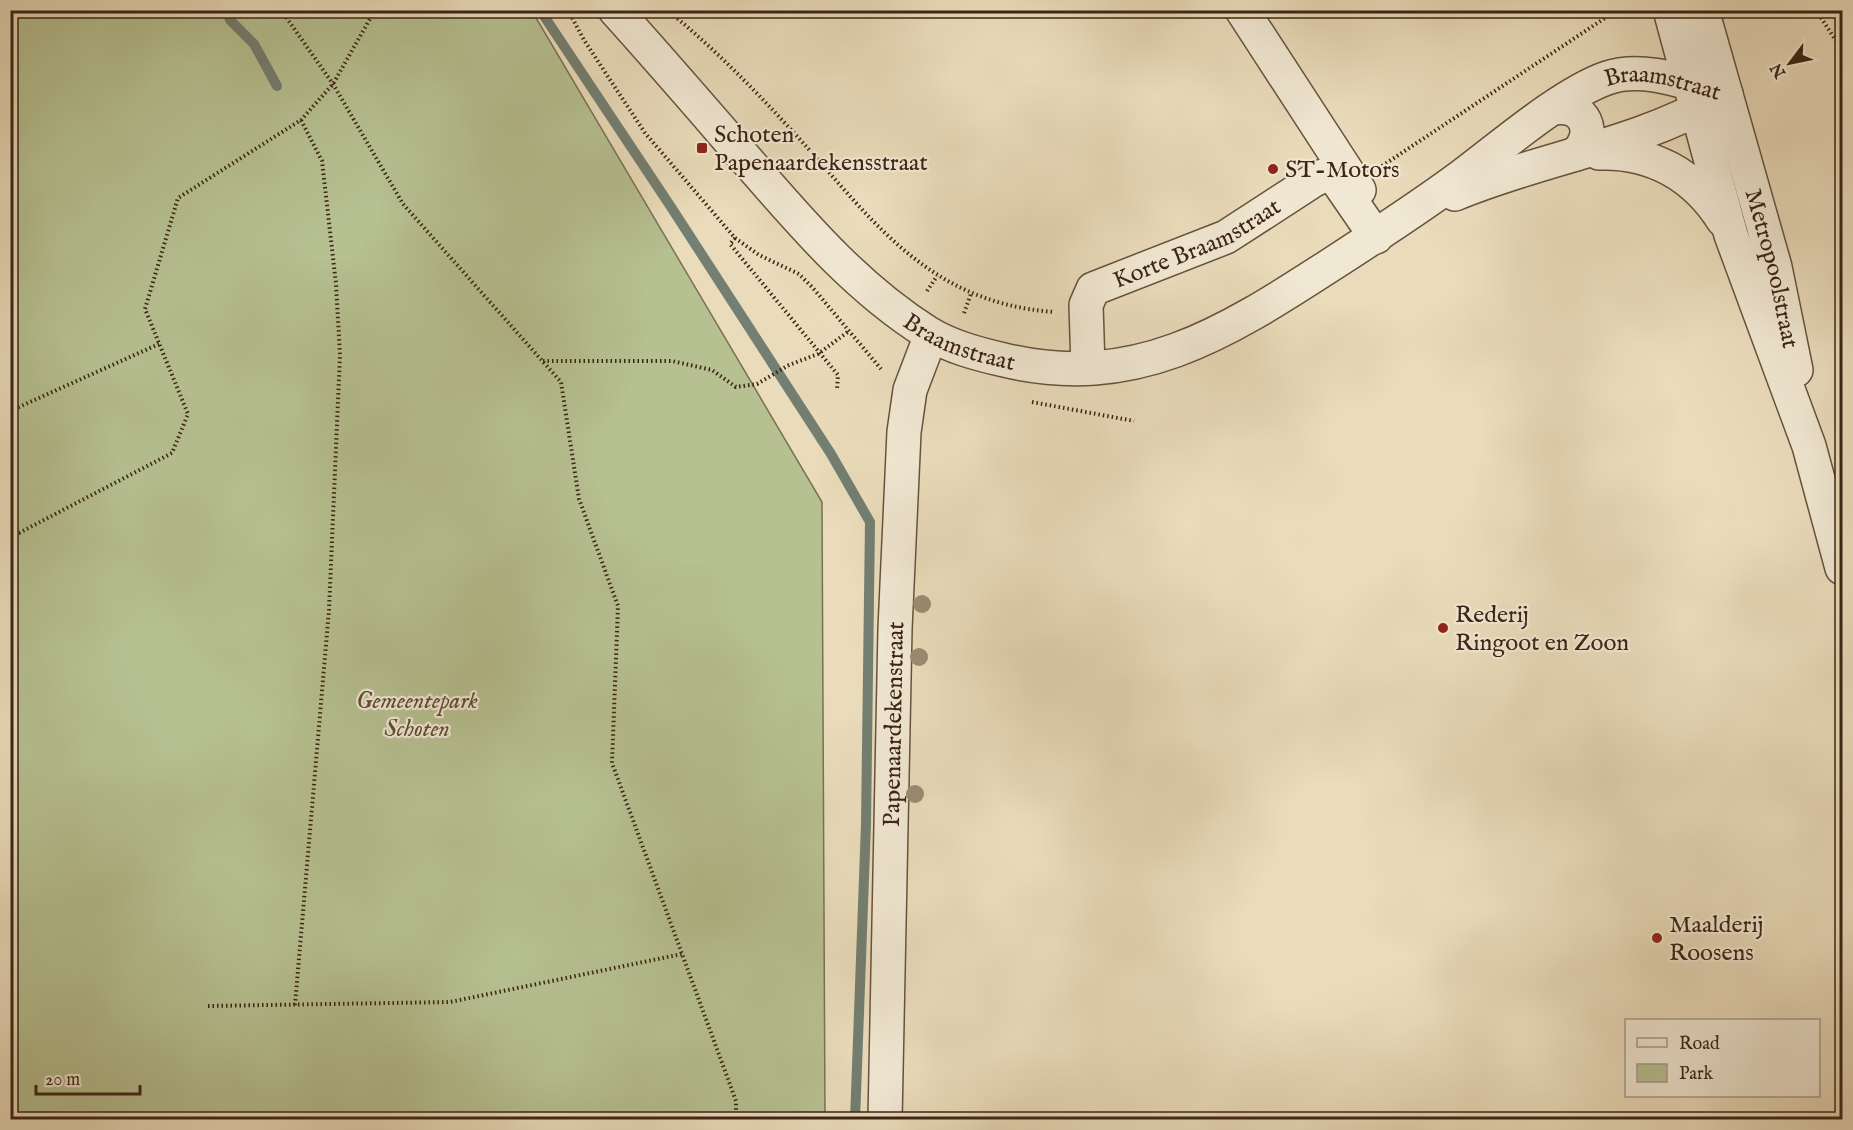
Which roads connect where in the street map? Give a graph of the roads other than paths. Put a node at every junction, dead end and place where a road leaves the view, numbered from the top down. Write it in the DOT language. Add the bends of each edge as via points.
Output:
graph roads {
  1 [pos="615,10"];
  2 [pos="1242,10"];
  3 [pos="1670,10"];
  4 [pos="1702,10"];
  5 [pos="1726,94"];
  6 [pos="1693,97"];
  7 [pos="1555,108"];
  8 [pos="1576,154"];
  9 [pos="1388,229"];
  10 [pos="1731,235"];
  11 [pos="931,335"];
  12 [pos="1088,368"];
  13 [pos="1809,446"];
  14 [pos="1842,568"];
  15 [pos="885,1119"];
  1 -- 11 [label="street, Braamstraat" via="836,260 884,302"];
  2 -- 9 [label="street"];
  3 -- 6 [label="street"];
  4 -- 5 [label="street, Metropoolstraat"];
  5 -- 6 [label="street, Braamstraat"];
  5 -- 13 [label="street, Metropoolstraat" via="1775,267"];
  6 -- 7 [label="street, Braamstraat" via="1632,73 1608,78"];
  6 -- 8 [label="street, Braamstraat" via="1643,132"];
  6 -- 10 [label="street"];
  7 -- 8 [label="street, Braamstraat" via="1567,107 1578,112 1586,123 1585,146"];
  7 -- 9 [label="street, Braamstraat"];
  8 -- 9 [label="street, Braamstraat" via="1457,193"];
  8 -- 10 [label="street" via="1622,152 1654,160 1684,176 1711,202"];
  9 -- 12 [label="street, Braamstraat" via="1247,320 1196,345 1140,363"];
  9 -- 12 [label="street, Korte Braamstraat" via="1334,176 1314,180 1226,237 1094,289 1086,305"];
  10 -- 13 [label="street, Metropoolstraat"];
  11 -- 12 [label="street, Braamstraat" via="973,353 1024,365"];
  11 -- 15 [label="street, Papenaardekenstraat" via="910,390 904,432 895,629"];
  13 -- 14 [label="street, Metropoolstraat"];
}
